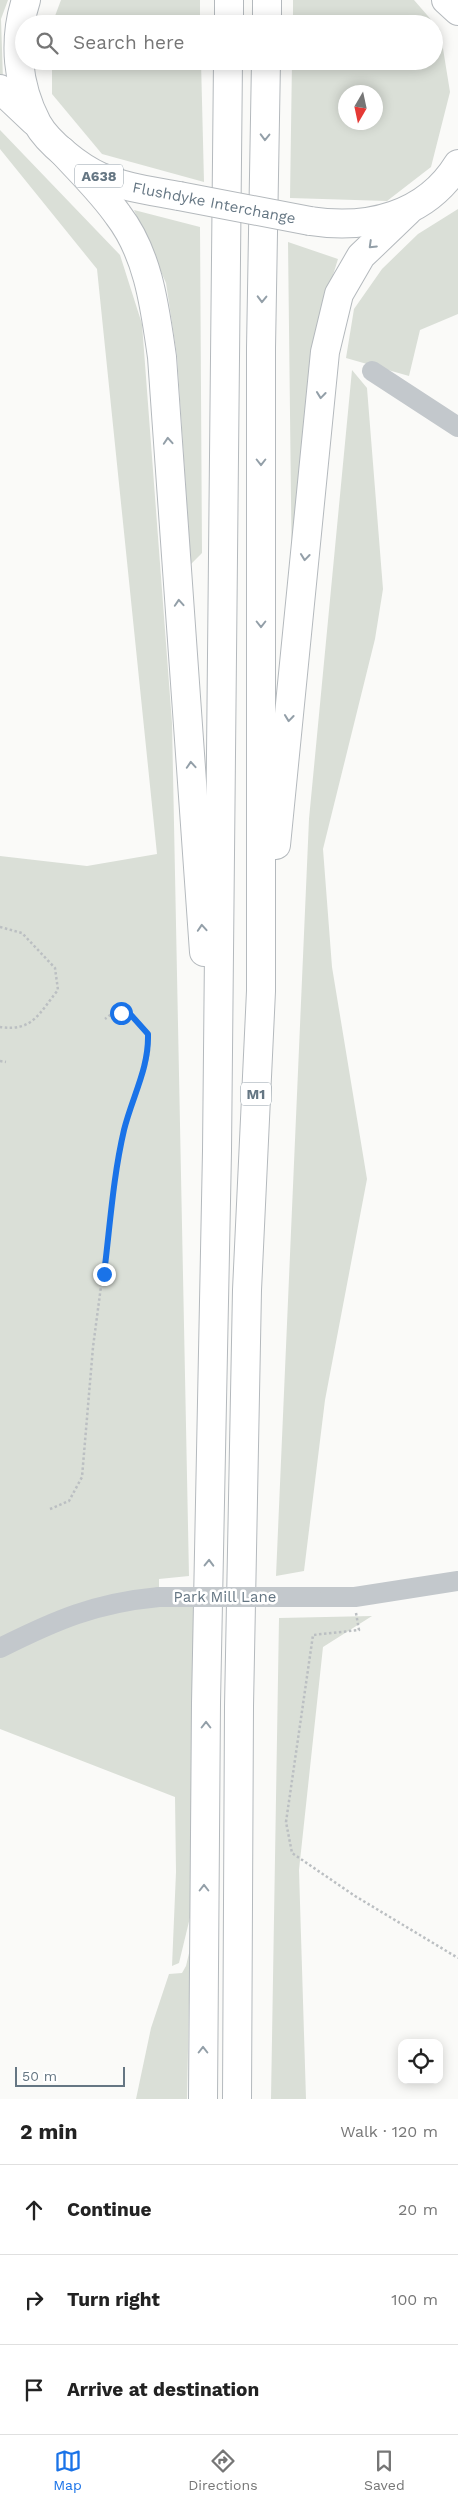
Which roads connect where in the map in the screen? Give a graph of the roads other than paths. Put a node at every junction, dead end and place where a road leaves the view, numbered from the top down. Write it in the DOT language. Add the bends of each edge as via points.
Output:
graph roads {
  1 [pos="26,0"];
  2 [pos="229,0"];
  3 [pos="267,0"];
  4 [pos="446,0"];
  5 [pos="458,11"];
  6 [pos="22,15"];
  7 [pos="229,15"];
  8 [pos="267,15"];
  9 [pos="21,70"];
  10 [pos="228,70"];
  11 [pos="266,70"];
  12 [pos="0,89"];
  13 [pos="37,124"];
  14 [pos="62,151"];
  15 [pos="458,164"];
  16 [pos="458,190"];
  17 [pos="415,206"];
  18 [pos="372,371"];
  19 [pos="458,427"];
  20 [pos="261,991"];
  21 [pos="217,1151"];
  22 [pos="458,1581"];
  23 [pos="0,1648"];
  24 [pos="203,2099"];
  25 [pos="237,2099"];
  1 -- 6 [label="highway, Flushdyke Interchange / A638"];
  2 -- 7 [label="highway"];
  3 -- 8 [label="highway"];
  4 -- 5 [label="highway"];
  9 -- 13 [label="highway, Flushdyke Interchange / A638"];
  10 -- 21 [label="highway"];
  11 -- 20 [label="highway, M1, one-way" via="261,348"];
  12 -- 13 [label="highway, A638"];
  13 -- 14 [label="highway, Flushdyke Interchange / A638"];
  14 -- 17 [label="highway, Flushdyke Interchange / A638, bridge" via="80,166 109,180 310,221 366,223"];
  21 -- 14 [label="highway, one-way" via="162,357 156,318 142,258 132,237 118,215"];
  15 -- 17 [label="highway, Flushdyke Interchange / A638" via="441,186"];
  16 -- 17 [label="highway, A638"];
  17 -- 20 [label="highway, one-way" via="361,256 339,294 325,352"];
  18 -- 19 [label="street"];
  20 -- 25 [label="highway, M1" via="246,1300"];
  24 -- 21 [label="highway, one-way" via="206,1693"];
  22 -- 23 [label="street, Park Mill Lane, bridge" via="355,1597 159,1597 122,1600 48,1624"];
}
